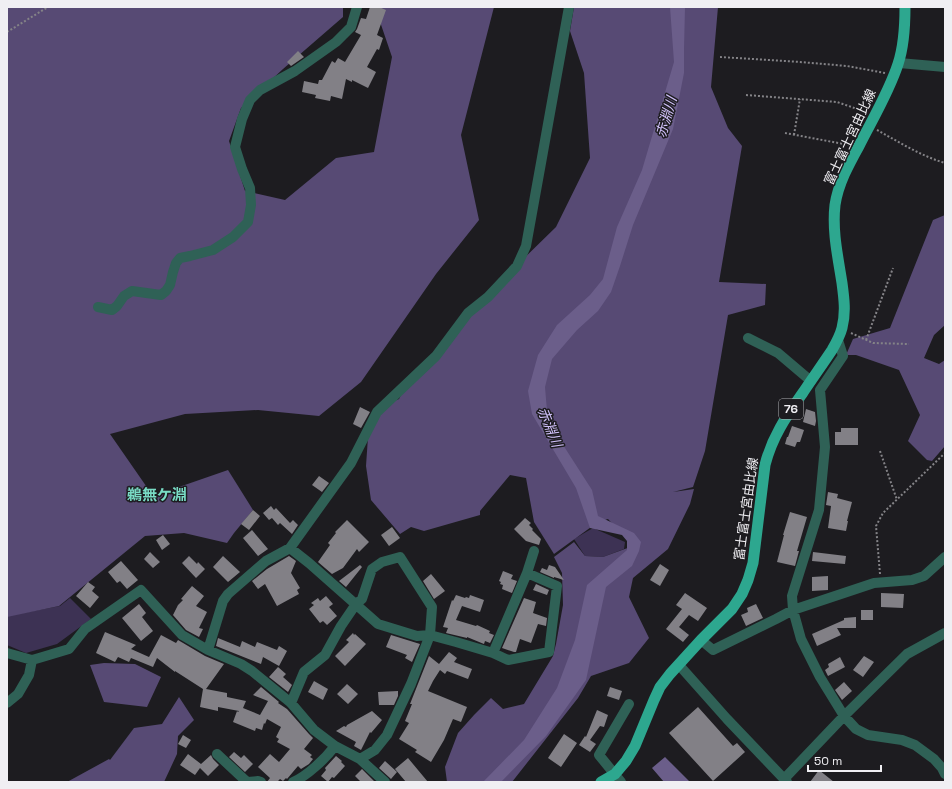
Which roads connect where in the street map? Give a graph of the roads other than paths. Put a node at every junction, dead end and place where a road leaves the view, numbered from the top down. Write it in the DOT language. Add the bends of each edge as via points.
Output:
graph roads {
  1 [pos="357,7"];
  2 [pos="568,7"];
  3 [pos="905,7"];
  4 [pos="899,63"];
  5 [pos="945,67"];
  6 [pos="98,306"];
  7 [pos="840,334"];
  8 [pos="748,338"];
  9 [pos="811,381"];
  10 [pos="290,548"];
  11 [pos="534,552"];
  12 [pos="945,557"];
  13 [pos="527,573"];
  14 [pos="356,604"];
  15 [pos="793,610"];
  16 [pos="945,633"];
  17 [pos="430,635"];
  18 [pos="701,640"];
  19 [pos="208,650"];
  20 [pos="7,653"];
  21 [pos="493,653"];
  22 [pos="32,660"];
  23 [pos="679,665"];
  24 [pos="7,703"];
  25 [pos="291,703"];
  26 [pos="629,704"];
  27 [pos="844,716"];
  28 [pos="335,746"];
  29 [pos="217,754"];
  30 [pos="360,759"];
  31 [pos="945,774"];
  32 [pos="618,778"];
  33 [pos="785,780"];
  34 [pos="247,782"];
  35 [pos="261,782"];
  36 [pos="292,782"];
  37 [pos="385,782"];
  38 [pos="601,782"];
  1 -- 6 [label="street" via="351,27 336,42 295,72 260,90 250,100 235,147 250,188 248,222 233,237 213,250 180,258 176,263 170,285 161,295 132,291 112,310"];
  2 -- 10 [label="street" via="526,246 517,266 488,297 468,312 436,356 377,412 351,463"];
  3 -- 4 [label="main road, 富士富士宮由比線 / 76"];
  4 -- 5 [label="street"];
  4 -- 7 [label="main road, 富士富士宮由比線 / 76" via="840,185 835,204 834,230 844,304"];
  7 -- 9 [label="main road, 富士富士宮由比線 / 76"];
  7 -- 15 [label="street" via="843,356 820,390 825,447 819,510 792,596"];
  8 -- 9 [label="street" via="778,353"];
  9 -- 18 [label="main road, 富士富士宮由比線 / 76" via="780,426 768,454 748,580 732,609"];
  10 -- 14 [label="street"];
  10 -- 19 [label="street" via="266,561 228,594 223,602"];
  11 -- 13 [label="street"];
  12 -- 15 [label="street" via="924,576 912,580 874,584"];
  13 -- 21 [label="street"];
  13 -- 21 [label="street" via="557,586 549,652 508,660"];
  14 -- 17 [label="street" via="378,624 417,636"];
  14 -- 17 [label="street" via="362,599 372,569 382,562 400,557 432,607"];
  14 -- 25 [label="street" via="325,655 304,672"];
  15 -- 18 [label="street" via="714,650"];
  15 -- 27 [label="street" via="801,639"];
  16 -- 27 [label="street" via="908,654"];
  17 -- 21 [label="street"];
  17 -- 30 [label="street" via="387,735 375,750"];
  18 -- 23 [label="main road, 富士富士宮由比線 / 76"];
  19 -- 22 [label="street" via="182,635 141,590 84,629 69,649"];
  19 -- 25 [label="street" via="252,671"];
  20 -- 22 [label="street"];
  22 -- 24 [label="street" via="29,675 18,694"];
  23 -- 32 [label="main road, 富士富士宮由比線 / 76" via="660,687 635,746"];
  23 -- 33 [label="street"];
  25 -- 28 [label="street" via="314,730"];
  26 -- 32 [label="street" via="599,755"];
  27 -- 31 [label="street" via="856,729 868,734 915,745 934,759"];
  27 -- 33 [label="street"];
  28 -- 30 [label="street"];
  28 -- 36 [label="street" via="329,755 301,779"];
  29 -- 34 [label="street"];
  30 -- 37 [label="street"];
  32 -- 38 [label="main road, 富士富士宮由比線 / 76"];
  34 -- 35 [label="street"];
}
